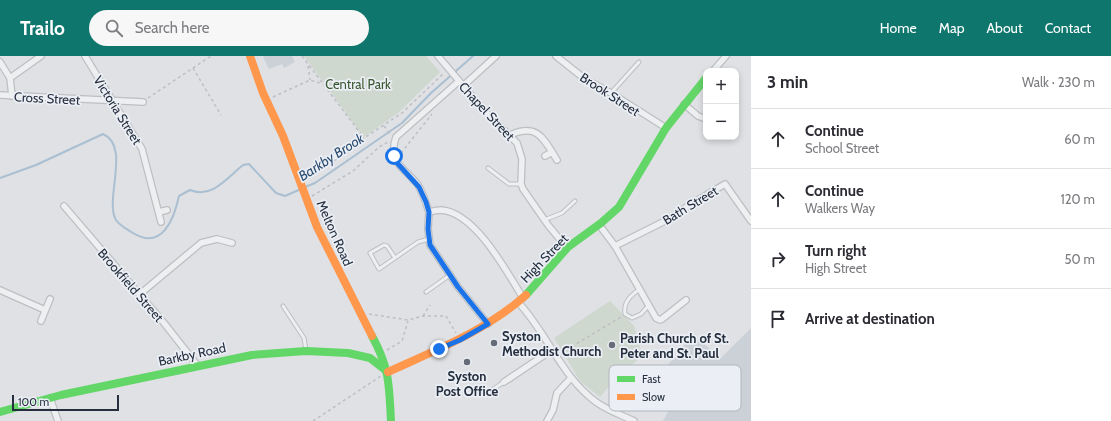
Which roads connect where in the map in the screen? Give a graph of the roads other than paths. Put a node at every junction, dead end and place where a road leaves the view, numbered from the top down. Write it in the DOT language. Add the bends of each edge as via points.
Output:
graph roads {
  1 [pos="41,56"];
  2 [pos="85,56"];
  3 [pos="250,56"];
  4 [pos="438,56"];
  5 [pos="496,56"];
  6 [pos="556,56"];
  7 [pos="726,56"];
  8 [pos="0,62"];
  9 [pos="639,62"];
  10 [pos="716,68"];
  11 [pos="10,78"];
  12 [pos="458,80"];
  13 [pos="703,82"];
  14 [pos="464,86"];
  15 [pos="611,93"];
  16 [pos="0,95"];
  17 [pos="12,96"];
  18 [pos="112,101"];
  19 [pos="143,102"];
  20 [pos="684,104"];
  21 [pos="703,118"];
  22 [pos="666,128"];
  23 [pos="548,134"];
  24 [pos="510,136"];
  25 [pos="543,139"];
  26 [pos="355,144"];
  27 [pos="552,152"];
  28 [pos="545,156"];
  29 [pos="557,160"];
  30 [pos="488,168"];
  31 [pos="300,178"];
  32 [pos="521,184"];
  33 [pos="574,202"];
  34 [pos="64,206"];
  35 [pos="167,210"];
  36 [pos="158,212"];
  37 [pos="429,212"];
  38 [pos="544,220"];
  39 [pos="751,220"];
  40 [pos="161,222"];
  41 [pos="600,226"];
  42 [pos="429,239"];
  43 [pos="232,243"];
  44 [pos="615,246"];
  45 [pos="567,248"];
  46 [pos="395,258"];
  47 [pos="450,275"];
  48 [pos="641,288"];
  49 [pos="0,290"];
  50 [pos="426,292"];
  51 [pos="140,294"];
  52 [pos="50,299"];
  53 [pos="520,300"];
  54 [pos="686,300"];
  55 [pos="648,305"];
  56 [pos="283,306"];
  57 [pos="45,310"];
  58 [pos="41,320"];
  59 [pos="488,324"];
  60 [pos="552,350"];
  61 [pos="306,351"];
  62 [pos="197,365"];
  63 [pos="388,372"];
  64 [pos="571,378"];
  65 [pos="504,382"];
  66 [pos="484,395"];
  67 [pos="50,398"];
  68 [pos="609,408"];
  69 [pos="614,411"];
  70 [pos="0,412"];
  71 [pos="58,421"];
  72 [pos="391,421"];
  73 [pos="547,421"];
  74 [pos="634,421"];
  1 -- 11 [label="street"];
  2 -- 18 [label="street, Victoria Street"];
  3 -- 31 [label="street, Melton Road"];
  4 -- 12 [label="street, Chapel Street"];
  5 -- 14 [label="street"];
  6 -- 15 [label="street, Brook Street" via="585,79"];
  7 -- 10 [label="street"];
  8 -- 11 [label="street"];
  9 -- 15 [label="lane"];
  11 -- 17 [label="street"];
  12 -- 14 [label="street, Chapel Street"];
  12 -- 37 [label="street" via="396,137 393,145 395,160 419,187"];
  13 -- 20 [label="street, High Street"];
  14 -- 24 [label="street, Chapel Street"];
  15 -- 22 [label="street, Brook Street"];
  16 -- 17 [label="street, Cross Street"];
  17 -- 18 [label="street, Cross Street"];
  18 -- 19 [label="street, Cross Street"];
  18 -- 36 [label="street, Victoria Street" via="142,149"];
  20 -- 21 [label="street"];
  20 -- 22 [label="street, High Street"];
  22 -- 41 [label="street, High Street" via="619,207"];
  23 -- 25 [label="street"];
  24 -- 25 [label="street" via="521,130 531,130"];
  24 -- 32 [label="street, Chapel Street" via="517,143 523,167"];
  25 -- 27 [label="street"];
  26 -- 31 [label="street"];
  27 -- 28 [label="street"];
  27 -- 29 [label="street"];
  30 -- 32 [label="lane" via="509,184"];
  31 -- 63 [label="street, Melton Road" via="317,227 382,354"];
  32 -- 38 [label="street"];
  33 -- 38 [label="lane" via="562,213"];
  34 -- 51 [label="street, Brookfield Street"];
  35 -- 36 [label="street"];
  36 -- 40 [label="street, Victoria Street"];
  37 -- 42 [label="street"];
  37 -- 53 [label="street" via="442,210 451,213 462,218 474,229 504,268"];
  38 -- 45 [label="street"];
  39 -- 44 [label="street, Bath Street" via="725,184 667,220"];
  41 -- 44 [label="street"];
  41 -- 45 [label="street, High Street"];
  42 -- 46 [label="lane" via="418,242"];
  42 -- 47 [label="street"];
  43 -- 51 [label="street" via="217,239 201,244"];
  44 -- 48 [label="street"];
  45 -- 53 [label="street, High Street"];
  46 -- 46 [label="lane" via="379,269 370,253 384,245"];
  47 -- 50 [label="lane"];
  47 -- 59 [label="street"];
  48 -- 55 [label="street"];
  48 -- 55 [label="lane" via="627,300 625,314 628,317 636,316"];
  49 -- 57 [label="street"];
  51 -- 62 [label="street, Brookfield Street"];
  52 -- 57 [label="street"];
  53 -- 59 [label="street, High Street"];
  53 -- 60 [label="street"];
  54 -- 55 [label="street" via="660,320"];
  56 -- 61 [label="lane" via="304,338"];
  57 -- 58 [label="street"];
  59 -- 63 [label="street, High Street" via="460,340"];
  60 -- 64 [label="street"];
  60 -- 65 [label="street"];
  61 -- 62 [label="street, Barkby Road" via="252,355"];
  61 -- 63 [label="street, Barkby Road" via="348,353 370,358"];
  62 -- 67 [label="street, Barkby Road"];
  63 -- 72 [label="street, Melton Road"];
  64 -- 68 [label="street" via="596,402"];
  64 -- 73 [label="street" via="557,393"];
  65 -- 66 [label="lane"];
  67 -- 70 [label="street, Barkby Road"];
  67 -- 71 [label="street"];
  69 -- 74 [label="street"];
}
